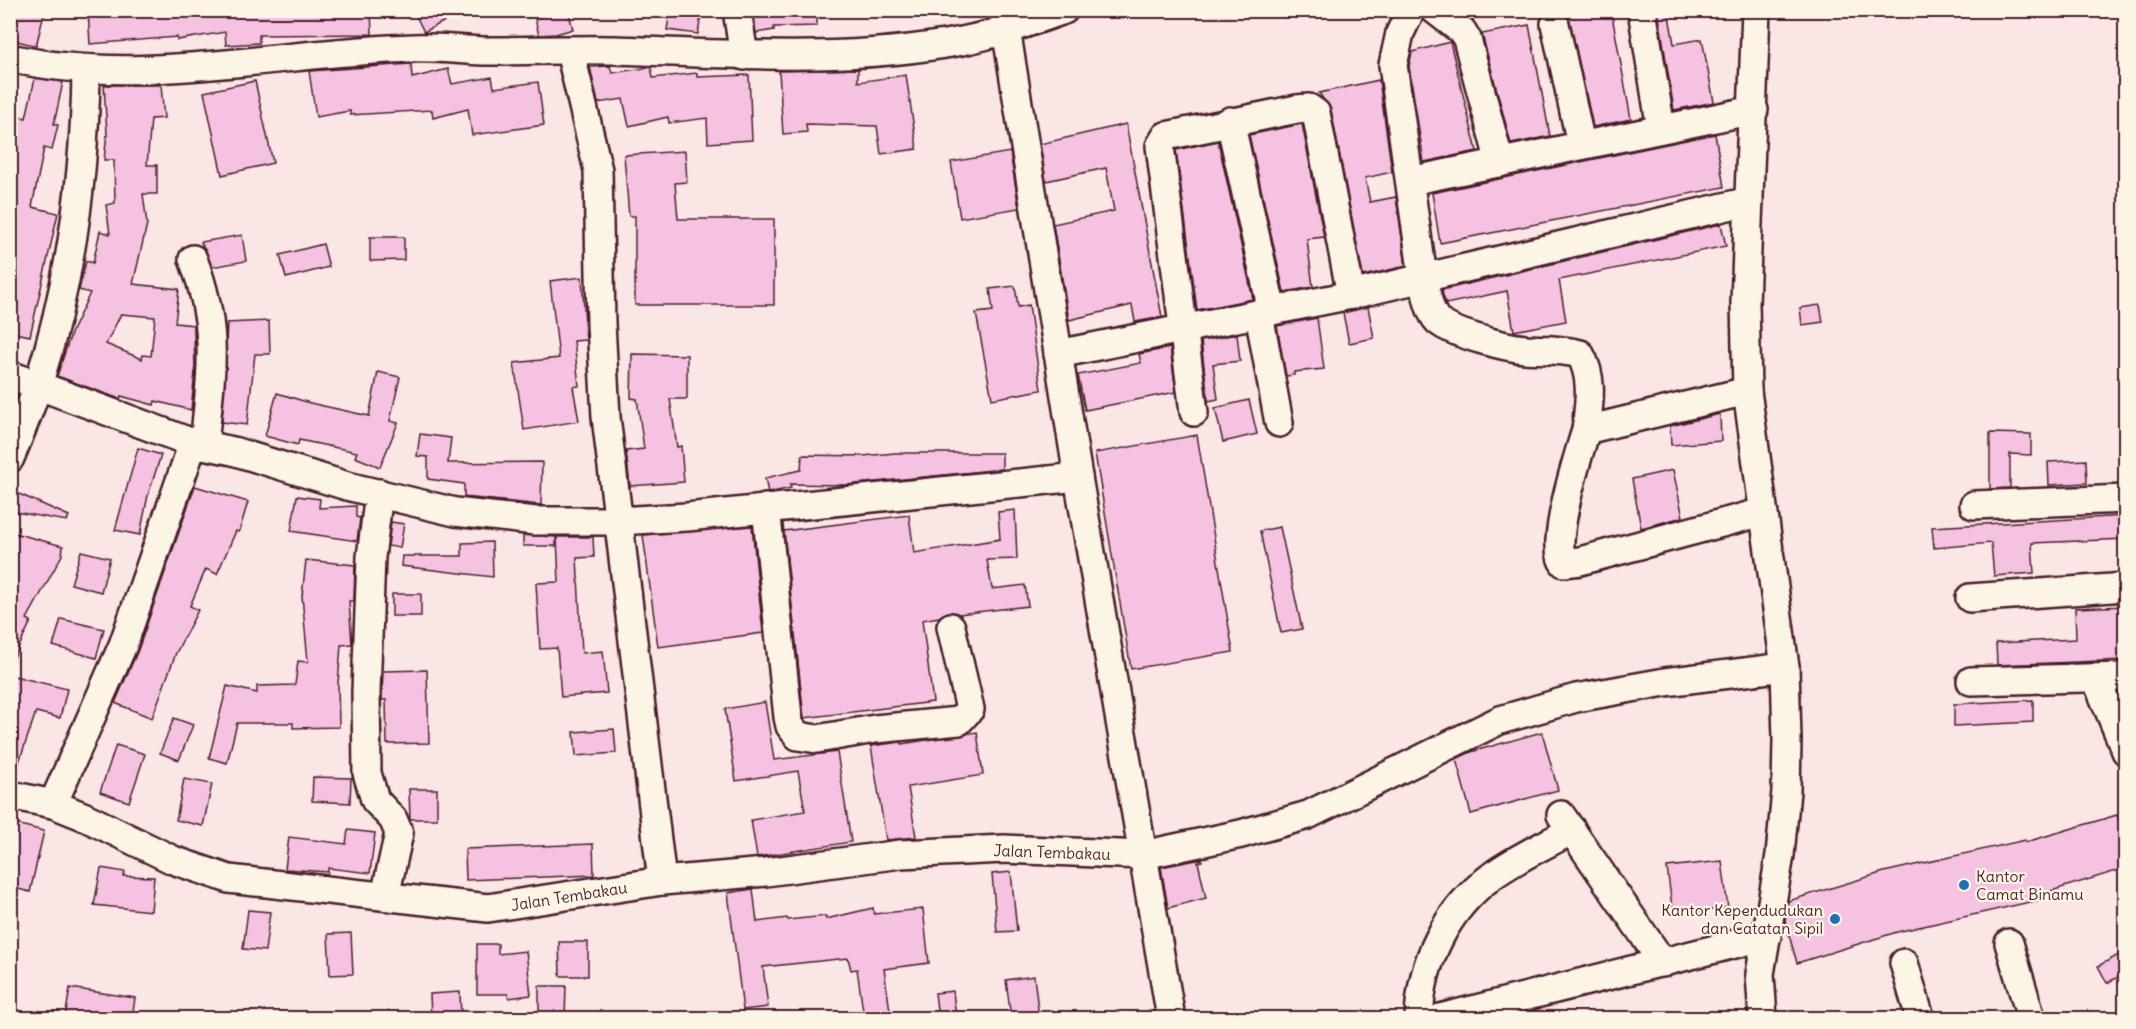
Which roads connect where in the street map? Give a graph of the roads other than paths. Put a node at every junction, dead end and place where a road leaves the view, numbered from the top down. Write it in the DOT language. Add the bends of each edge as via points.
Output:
graph roads {
  1 [pos="737,10"];
  2 [pos="1064,10"];
  3 [pos="1411,10"];
  4 [pos="1435,10"];
  5 [pos="1642,10"];
  6 [pos="1756,10"];
  7 [pos="1004,21"];
  8 [pos="1555,24"];
  9 [pos="570,51"];
  10 [pos="744,56"];
  11 [pos="10,57"];
  12 [pos="86,70"];
  13 [pos="1754,110"];
  14 [pos="1230,121"];
  15 [pos="1661,129"];
  16 [pos="1581,144"];
  17 [pos="1500,163"];
  18 [pos="1410,181"];
  19 [pos="1749,201"];
  20 [pos="194,259"];
  21 [pos="1423,278"];
  22 [pos="1351,295"];
  23 [pos="1265,313"];
  24 [pos="1183,329"];
  25 [pos="1058,354"];
  26 [pos="10,375"];
  27 [pos="38,385"];
  28 [pos="1747,391"];
  29 [pos="1194,412"];
  30 [pos="1279,423"];
  31 [pos="1586,430"];
  32 [pos="198,444"];
  33 [pos="10,458"];
  34 [pos="1078,477"];
  35 [pos="379,493"];
  36 [pos="2126,499"];
  37 [pos="1974,505"];
  38 [pos="766,508"];
  39 [pos="1763,512"];
  40 [pos="617,521"];
  41 [pos="2126,587"];
  42 [pos="1970,598"];
  43 [pos="951,627"];
  44 [pos="1785,667"];
  45 [pos="2126,677"];
  46 [pos="2096,679"];
  47 [pos="1971,681"];
  48 [pos="2126,751"];
  49 [pos="10,795"];
  50 [pos="52,804"];
  51 [pos="1143,855"];
  52 [pos="662,881"];
  53 [pos="385,896"];
  54 [pos="1767,936"];
  55 [pos="2009,943"];
  56 [pos="1664,963"];
  57 [pos="1904,963"];
  58 [pos="1171,1018"];
  59 [pos="1419,1018"];
  60 [pos="1440,1018"];
  61 [pos="1763,1018"];
  62 [pos="1920,1018"];
  63 [pos="2031,1018"];
  1 -- 10 [label="street"];
  2 -- 7 [label="street"];
  3 -- 18 [label="street" via="1392,65"];
  4 -- 17 [label="street" via="1462,30 1467,39"];
  5 -- 15 [label="street"];
  6 -- 13 [label="street"];
  7 -- 10 [label="street" via="962,41 897,51"];
  7 -- 25 [label="street"];
  8 -- 16 [label="street"];
  9 -- 10 [label="street"];
  9 -- 12 [label="street" via="407,48 247,62"];
  9 -- 40 [label="street" via="598,170 602,347"];
  11 -- 12 [label="street"];
  12 -- 27 [label="street" via="86,133 78,201 54,327"];
  13 -- 15 [label="street"];
  13 -- 19 [label="street"];
  14 -- 22 [label="street" via="1297,109 1309,108 1316,113"];
  14 -- 23 [label="street"];
  14 -- 24 [label="street" via="1169,135 1160,146"];
  15 -- 16 [label="street"];
  16 -- 17 [label="street"];
  17 -- 18 [label="street"];
  18 -- 21 [label="street"];
  19 -- 21 [label="street"];
  19 -- 28 [label="street"];
  20 -- 32 [label="street" via="210,312 214,351"];
  21 -- 22 [label="street"];
  21 -- 31 [label="street" via="1430,308 1437,320 1451,328 1522,348 1580,354 1590,386"];
  22 -- 23 [label="street"];
  23 -- 24 [label="street"];
  23 -- 30 [label="street"];
  24 -- 25 [label="street"];
  24 -- 29 [label="street"];
  25 -- 34 [label="street"];
  26 -- 27 [label="street"];
  27 -- 32 [label="street"];
  27 -- 33 [label="street"];
  28 -- 31 [label="street"];
  28 -- 39 [label="street"];
  31 -- 39 [label="street" via="1566,498 1559,552 1564,563"];
  32 -- 35 [label="street"];
  32 -- 50 [label="street" via="123,645"];
  34 -- 38 [label="street"];
  34 -- 51 [label="street"];
  35 -- 40 [label="street" via="455,512 535,521"];
  35 -- 53 [label="street" via="371,557 366,692 368,773 375,800 393,819 399,833"];
  36 -- 37 [label="street"];
  38 -- 40 [label="street"];
  38 -- 43 [label="street" via="788,717 798,736 817,739 959,721 970,709"];
  39 -- 44 [label="street"];
  40 -- 52 [label="street"];
  41 -- 42 [label="street"];
  44 -- 51 [label="street, Jalan Tembakau" via="1665,682 1565,701 1500,720 1308,815"];
  44 -- 54 [label="street" via="1786,791"];
  45 -- 46 [label="street"];
  46 -- 47 [label="street"];
  46 -- 48 [label="street"];
  49 -- 50 [label="street, Jalan Tembakau"];
  50 -- 53 [label="street, Jalan Tembakau" via="172,860 229,879"];
  51 -- 52 [label="street, Jalan Tembakau" via="1004,849 901,854"];
  51 -- 58 [label="street"];
  52 -- 53 [label="street, Jalan Tembakau" via="488,908"];
  54 -- 56 [label="street"];
  54 -- 61 [label="street" via="1760,974"];
  55 -- 63 [label="street"];
  56 -- 59 [label="street" via="1566,822 1492,876 1456,910 1434,947 1420,993"];
  56 -- 60 [label="street"];
  57 -- 62 [label="street"];
}
